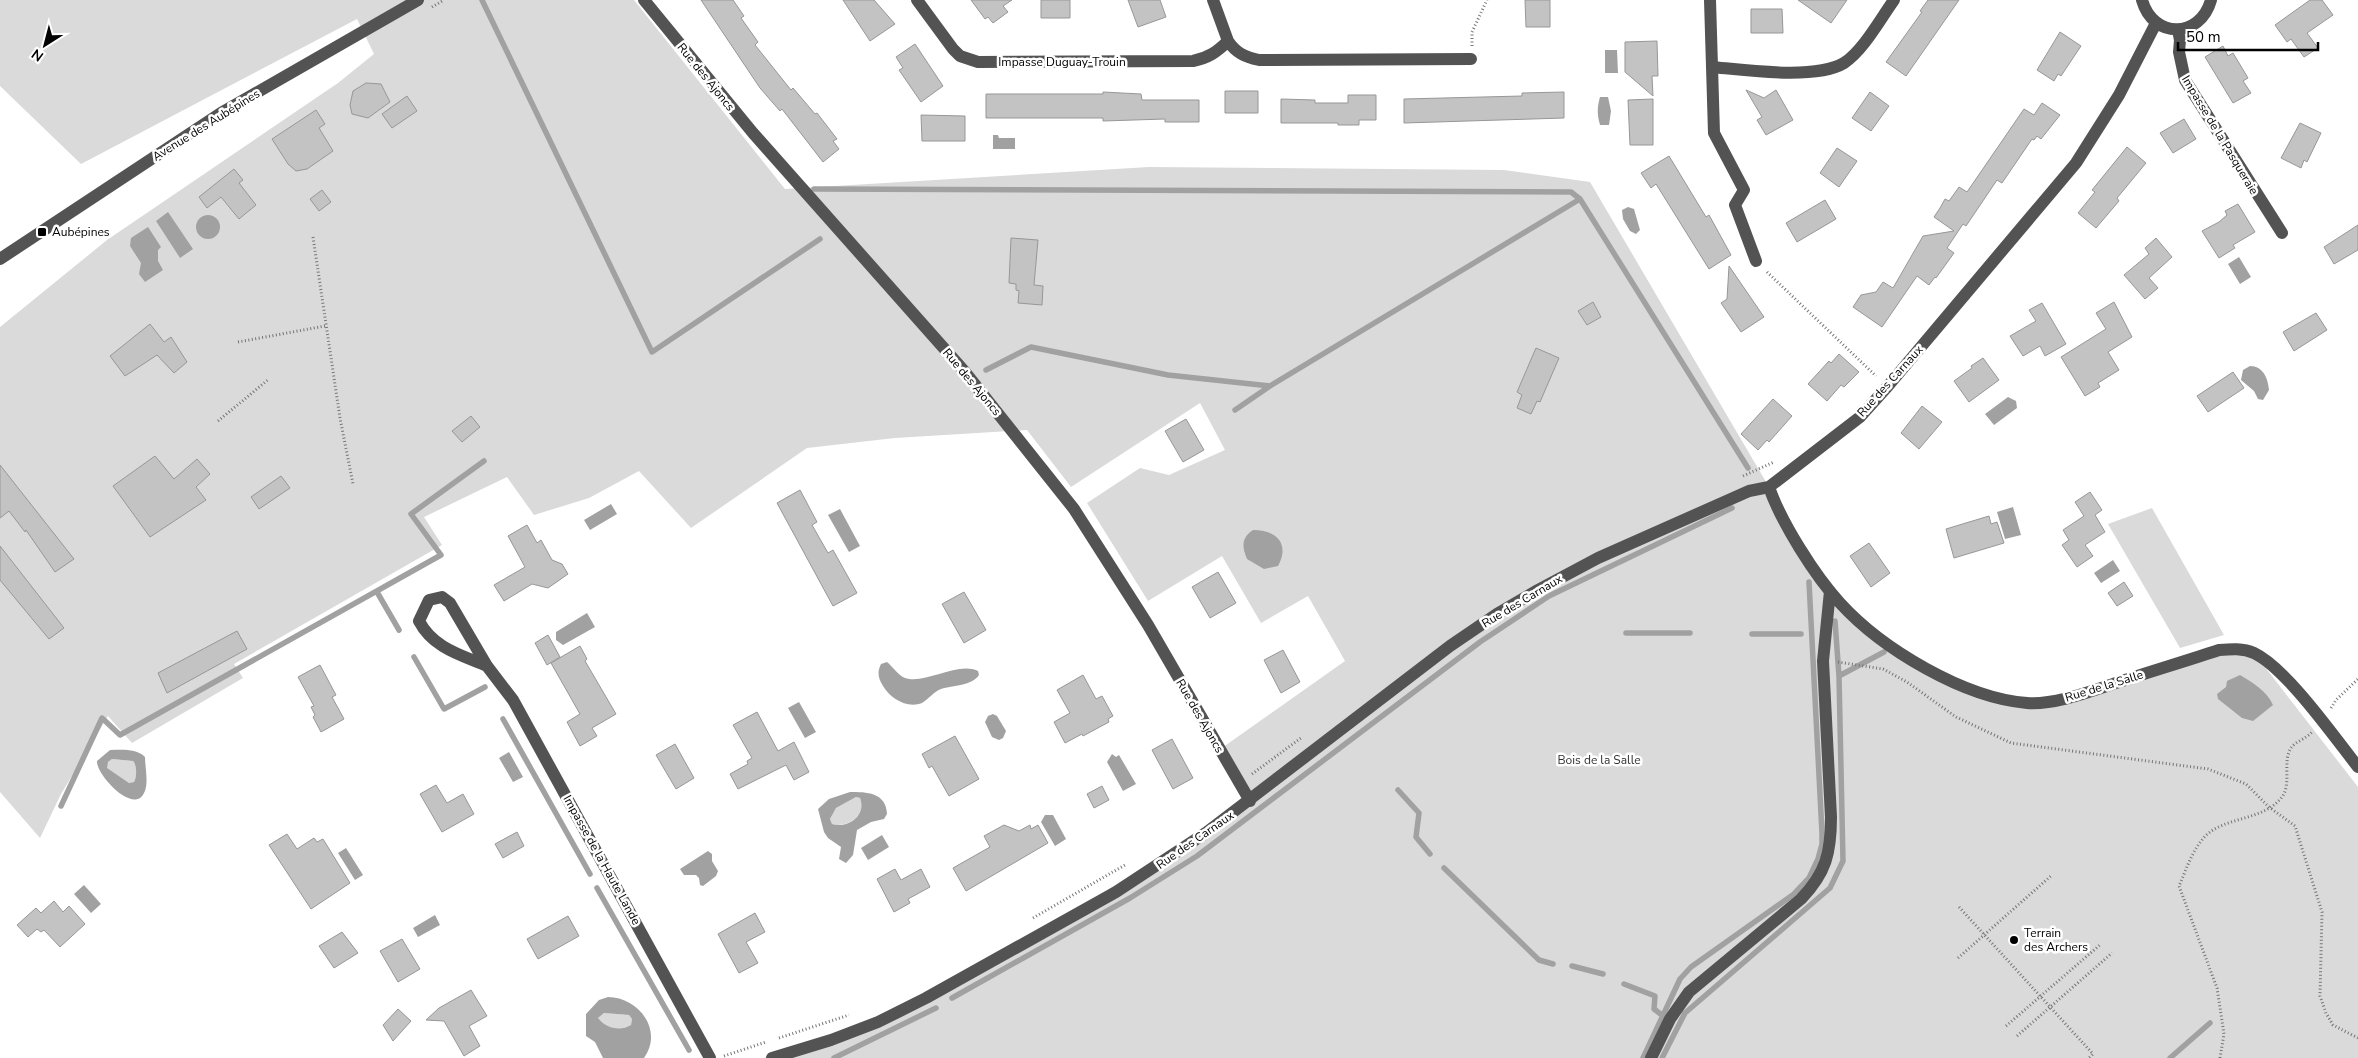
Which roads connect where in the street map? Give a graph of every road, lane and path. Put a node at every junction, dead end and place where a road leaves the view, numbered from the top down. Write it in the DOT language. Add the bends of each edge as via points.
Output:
graph roads {
  1 [pos="418,0"];
  2 [pos="444,0"];
  3 [pos="644,0"];
  4 [pos="917,0"];
  5 [pos="1213,0"];
  6 [pos="1487,0"];
  7 [pos="1710,0"];
  8 [pos="1894,0"];
  9 [pos="2142,0"];
  10 [pos="2211,0"];
  11 [pos="430,9"];
  12 [pos="2156,23"];
  13 [pos="2178,30"];
  14 [pos="1228,41"];
  15 [pos="1471,59"];
  16 [pos="1712,66"];
  17 [pos="2282,233"];
  18 [pos="313,237"];
  19 [pos="0,259"];
  20 [pos="1756,261"];
  21 [pos="325,326"];
  22 [pos="238,342"];
  23 [pos="268,380"];
  24 [pos="1888,386"];
  25 [pos="218,421"];
  26 [pos="353,484"];
  27 [pos="1768,487"];
  28 [pos="1830,591"];
  29 [pos="1823,661"];
  30 [pos="488,666"];
  31 [pos="2358,680"];
  32 [pos="2324,722"];
  33 [pos="2358,767"];
  34 [pos="1250,801"];
  35 [pos="2269,807"];
  36 [pos="2052,875"];
  37 [pos="1959,907"];
  38 [pos="1984,934"];
  39 [pos="2101,944"];
  40 [pos="2112,953"];
  41 [pos="1958,958"];
  42 [pos="2041,996"];
  43 [pos="2050,1006"];
  44 [pos="2006,1026"];
  45 [pos="2017,1036"];
  46 [pos="2358,1038"];
  47 [pos="710,1058"];
  48 [pos="772,1058"];
  49 [pos="1651,1058"];
  50 [pos="2089,1058"];
  51 [pos="2220,1058"];
  1 -- 19 [label="street, Avenue des Aubépines" via="221,113"];
  2 -- 11 [label="path"];
  3 -- 34 [label="street, Rue des Ajoncs" via="752,133 964,372 1074,508 1148,625"];
  4 -- 14 [label="street, Impasse Duguay-Trouin" via="953,49 960,56 978,62 1193,62 1212,55"];
  5 -- 14 [label="street"];
  6 -- 15 [label="path" via="1472,32"];
  7 -- 16 [label="street"];
  8 -- 16 [label="street" via="1865,42 1846,62 1827,70 1772,72"];
  9 -- 12 [label="street"];
  10 -- 13 [label="street" via="2205,16 2197,24"];
  12 -- 13 [label="street"];
  12 -- 24 [label="street, Rue des Carnaux" via="2120,95 2076,164"];
  13 -- 17 [label="street, Impasse de la Pasqueraie" via="2185,80"];
  14 -- 15 [label="street" via="1240,54 1259,60"];
  16 -- 20 [label="street" via="1714,133 1744,190 1736,205"];
  18 -- 21 [label="path"];
  20 -- 24 [label="path" via="1806,312"];
  21 -- 22 [label="path"];
  21 -- 26 [label="path"];
  23 -- 25 [label="path"];
  24 -- 27 [label="street, Rue des Carnaux" via="1860,416"];
  27 -- 28 [label="street, Rue de la Salle" via="1774,504"];
  27 -- 34 [label="street, Rue des Carnaux" via="1749,490 1598,558 1497,614 1450,646"];
  28 -- 29 [label="street"];
  28 -- 32 [label="street, Rue de la Salle" via="1853,616 1906,656 1976,693 2028,703 2071,698 2220,650 2237,649 2254,653 2280,672"];
  29 -- 35 [label="path" via="1883,669 1956,717 2011,743 2208,769 2246,784"];
  29 -- 49 [label="street" via="1831,840 1822,873 1801,900 1689,992 1670,1019"];
  30 -- 30 [label="street, Impasse de la Haute Lande" via="450,603 442,597 429,600 419,621 425,633 439,645"];
  30 -- 47 [label="street, Impasse de la Haute Lande" via="513,700"];
  31 -- 32 [label="path" via="2336,700"];
  32 -- 33 [label="street, Rue de la Salle"];
  32 -- 35 [label="path" via="2291,747 2282,797"];
  34 -- 48 [label="street, Rue des Carnaux" via="1145,875 926,998 868,1026"];
  35 -- 46 [label="path" via="2295,826 2322,912 2320,996 2326,1013 2333,1025"];
  35 -- 51 [label="path" via="2212,831 2195,850 2179,886 2217,988 2224,1034"];
  36 -- 38 [label="path"];
  37 -- 38 [label="path"];
  38 -- 41 [label="path"];
  38 -- 42 [label="path"];
  39 -- 42 [label="path"];
  40 -- 43 [label="path"];
  42 -- 43 [label="path"];
  42 -- 44 [label="path"];
  43 -- 45 [label="path"];
  43 -- 50 [label="path" via="2093,1054"];
}
